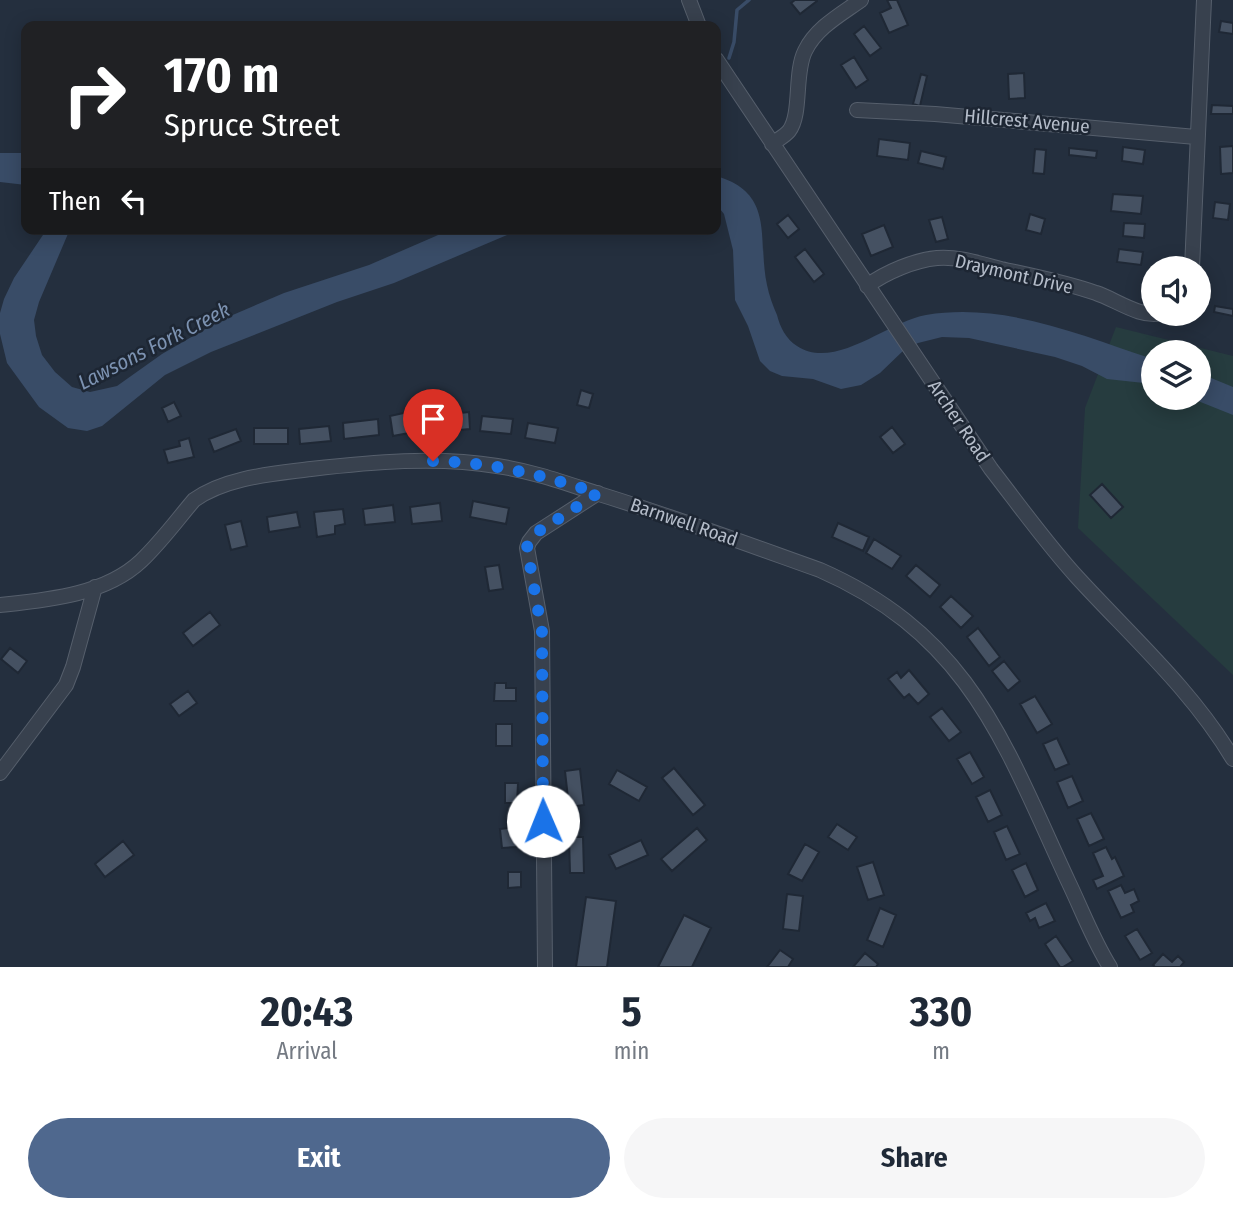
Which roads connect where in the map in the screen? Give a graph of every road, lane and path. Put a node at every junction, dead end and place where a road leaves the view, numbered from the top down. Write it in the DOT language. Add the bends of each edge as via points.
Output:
graph roads {
  1 [pos="690,0"];
  2 [pos="861,0"];
  3 [pos="1205,0"];
  4 [pos="697,21"];
  5 [pos="721,67"];
  6 [pos="857,110"];
  7 [pos="1196,137"];
  8 [pos="772,144"];
  9 [pos="1193,256"];
  10 [pos="867,286"];
  11 [pos="1141,311"];
  12 [pos="598,493"];
  13 [pos="95,587"];
  14 [pos="0,605"];
  15 [pos="1233,759"];
  16 [pos="0,773"];
  17 [pos="1108,966"];
  18 [pos="545,967"];
  1 -- 4 [label="street"];
  2 -- 8 [label="street" via="811,41 798,71 792,126"];
  3 -- 7 [label="street"];
  5 -- 8 [label="street, Archer Road"];
  6 -- 7 [label="street, Hillcrest Avenue"];
  7 -- 9 [label="street"];
  8 -- 10 [label="street, Archer Road"];
  10 -- 11 [label="street, Draymont Drive" via="887,274 946,258 1095,292"];
  10 -- 15 [label="street, Archer Road" via="1032,523 1176,682"];
  12 -- 13 [label="street, Barnwell Road" via="521,470 470,462 342,466 247,480 205,492 140,562"];
  12 -- 17 [label="street, Barnwell Road" via="820,570 863,590 934,645 971,688 1001,735"];
  12 -- 18 [label="street" via="536,533 527,548 542,632"];
  13 -- 14 [label="street, Barnwell Road"];
  13 -- 16 [label="street" via="66,685"];
}
